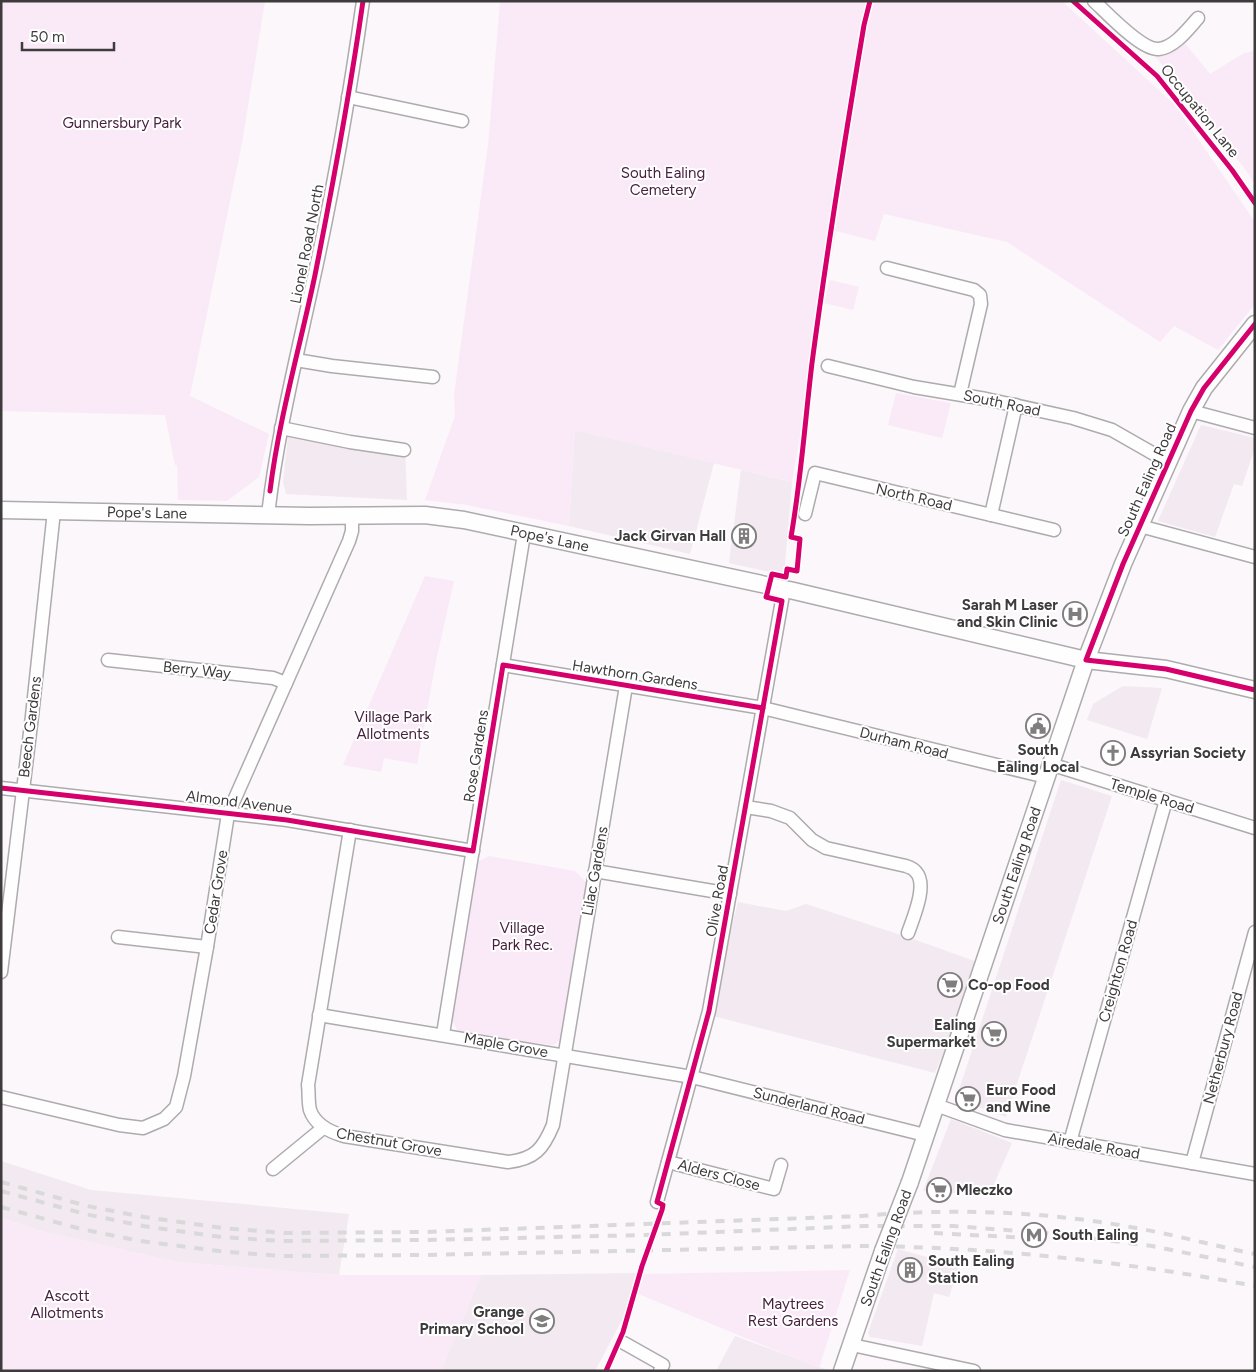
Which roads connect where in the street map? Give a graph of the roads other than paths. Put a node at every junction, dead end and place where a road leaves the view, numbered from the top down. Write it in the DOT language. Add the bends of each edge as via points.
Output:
graph roads {
  1 [pos="363,1"];
  2 [pos="1094,1"];
  3 [pos="1198,18"];
  4 [pos="348,97"];
  5 [pos="462,121"];
  6 [pos="887,268"];
  7 [pos="1255,324"];
  8 [pos="296,360"];
  9 [pos="828,366"];
  10 [pos="433,377"];
  11 [pos="960,394"];
  12 [pos="1016,405"];
  13 [pos="1191,411"];
  14 [pos="281,428"];
  15 [pos="1255,428"];
  16 [pos="404,450"];
  17 [pos="1168,462"];
  18 [pos="1,510"];
  19 [pos="54,511"];
  20 [pos="805,514"];
  21 [pos="268,515"];
  22 [pos="991,515"];
  23 [pos="352,516"];
  24 [pos="1140,526"];
  25 [pos="1054,530"];
  26 [pos="524,534"];
  27 [pos="1255,557"];
  28 [pos="784,589"];
  29 [pos="108,660"];
  30 [pos="1086,660"];
  31 [pos="503,665"];
  32 [pos="286,683"];
  33 [pos="626,686"];
  34 [pos="1255,690"];
  35 [pos="763,708"];
  36 [pos="1048,770"];
  37 [pos="1,788"];
  38 [pos="22,790"];
  39 [pos="1166,800"];
  40 [pos="746,807"];
  41 [pos="228,814"];
  42 [pos="1255,828"];
  43 [pos="350,830"];
  44 [pos="473,851"];
  45 [pos="595,871"];
  46 [pos="730,894"];
  47 [pos="1255,932"];
  48 [pos="908,934"];
  49 [pos="118,937"];
  50 [pos="207,947"];
  51 [pos="1,972"];
  52 [pos="319,1015"];
  53 [pos="443,1034"];
  54 [pos="565,1056"];
  55 [pos="692,1077"];
  56 [pos="1,1097"];
  57 [pos="936,1105"];
  58 [pos="323,1128"];
  59 [pos="925,1135"];
  60 [pos="1070,1142"];
  61 [pos="668,1162"];
  62 [pos="1192,1163"];
  63 [pos="780,1164"];
  64 [pos="273,1169"];
  65 [pos="1255,1174"];
  66 [pos="657,1202"];
  67 [pos="624,1343"];
  68 [pos="852,1345"];
  69 [pos="666,1369"];
  70 [pos="842,1371"];
  71 [pos="974,1371"];
  1 -- 4 [label="street, Lionel Road North"];
  2 -- 3 [label="street" via="1150,48 1160,49 1176,41"];
  4 -- 5 [label="street"];
  4 -- 8 [label="street, Lionel Road North"];
  6 -- 11 [label="street" via="974,290 980,295 981,304"];
  7 -- 13 [label="main road, South Ealing Road" via="1204,388"];
  8 -- 10 [label="street"];
  8 -- 14 [label="street, Lionel Road North"];
  9 -- 11 [label="street, South Road" via="914,387"];
  11 -- 12 [label="street, South Road"];
  12 -- 17 [label="street, South Road" via="1112,430"];
  12 -- 22 [label="street"];
  13 -- 15 [label="street"];
  13 -- 17 [label="main road, South Ealing Road"];
  14 -- 16 [label="street"];
  14 -- 21 [label="street, Lionel Road North"];
  17 -- 24 [label="main road, South Ealing Road"];
  18 -- 19 [label="main road, Pope's Lane"];
  19 -- 21 [label="main road, Pope's Lane"];
  19 -- 38 [label="street, Beech Gardens"];
  20 -- 22 [label="street, North Road" via="815,473"];
  21 -- 23 [label="main road, Pope's Lane"];
  22 -- 25 [label="street, North Road"];
  23 -- 26 [label="main road, Pope's Lane" via="426,516 464,520"];
  23 -- 32 [label="street, Cedar Grove" via="349,542"];
  24 -- 27 [label="street"];
  24 -- 30 [label="main road, South Ealing Road"];
  26 -- 28 [label="main road, Pope's Lane"];
  26 -- 31 [label="street, Rose Gardens"];
  28 -- 30 [label="main road, Pope's Lane"];
  28 -- 35 [label="street, Olive Road"];
  29 -- 32 [label="street, Berry Way" via="273,678"];
  30 -- 34 [label="main road, Pope's Lane" via="1166,669"];
  30 -- 36 [label="main road, South Ealing Road"];
  31 -- 33 [label="street, Hawthorn Gardens"];
  31 -- 44 [label="street, Rose Gardens"];
  32 -- 41 [label="street, Cedar Grove"];
  33 -- 35 [label="street, Hawthorn Gardens"];
  33 -- 45 [label="street, Lilac Gardens"];
  35 -- 36 [label="street, Durham Road"];
  35 -- 40 [label="street, Olive Road"];
  36 -- 39 [label="street, Temple Road"];
  36 -- 57 [label="main road, South Ealing Road"];
  37 -- 38 [label="street, Almond Avenue"];
  38 -- 41 [label="street, Almond Avenue"];
  38 -- 51 [label="street, Beech Gardens"];
  39 -- 42 [label="street, Temple Road"];
  39 -- 60 [label="street, Creighton Road"];
  40 -- 46 [label="street, Olive Road"];
  40 -- 48 [label="street" via="790,818 812,840 826,848 906,866 915,871 920,878 920,893"];
  41 -- 43 [label="street, Almond Avenue"];
  41 -- 50 [label="street, Cedar Grove"];
  43 -- 44 [label="street, Almond Avenue"];
  43 -- 52 [label="street, Chestnut Grove"];
  44 -- 53 [label="street, Rose Gardens"];
  45 -- 46 [label="street"];
  45 -- 54 [label="street, Lilac Gardens"];
  46 -- 55 [label="street, Olive Road" via="709,1011"];
  47 -- 62 [label="street, Netherbury Road"];
  49 -- 50 [label="street"];
  50 -- 56 [label="street, Cedar Grove" via="184,1076 176,1107 164,1119 143,1128 119,1125"];
  52 -- 53 [label="street, Maple Grove"];
  52 -- 58 [label="street, Chestnut Grove" via="308,1085 310,1110"];
  53 -- 54 [label="street, Maple Grove"];
  54 -- 55 [label="street, Maple Grove"];
  54 -- 58 [label="street, Chestnut Grove" via="550,1133 540,1150 523,1160 498,1161 344,1136"];
  55 -- 59 [label="street, Sunderland Road"];
  55 -- 61 [label="street, Olive Road"];
  57 -- 59 [label="main road, South Ealing Road"];
  57 -- 60 [label="street, Airedale Road" via="1005,1130"];
  58 -- 64 [label="street"];
  59 -- 68 [label="main road, South Ealing Road, bridge"];
  60 -- 62 [label="street, Airedale Road"];
  61 -- 63 [label="street, Alders Close" via="774,1189"];
  61 -- 66 [label="street, Olive Road"];
  62 -- 65 [label="street, Airedale Road"];
  67 -- 69 [label="street"];
  68 -- 70 [label="main road, South Ealing Road"];
  68 -- 71 [label="street"];
}
